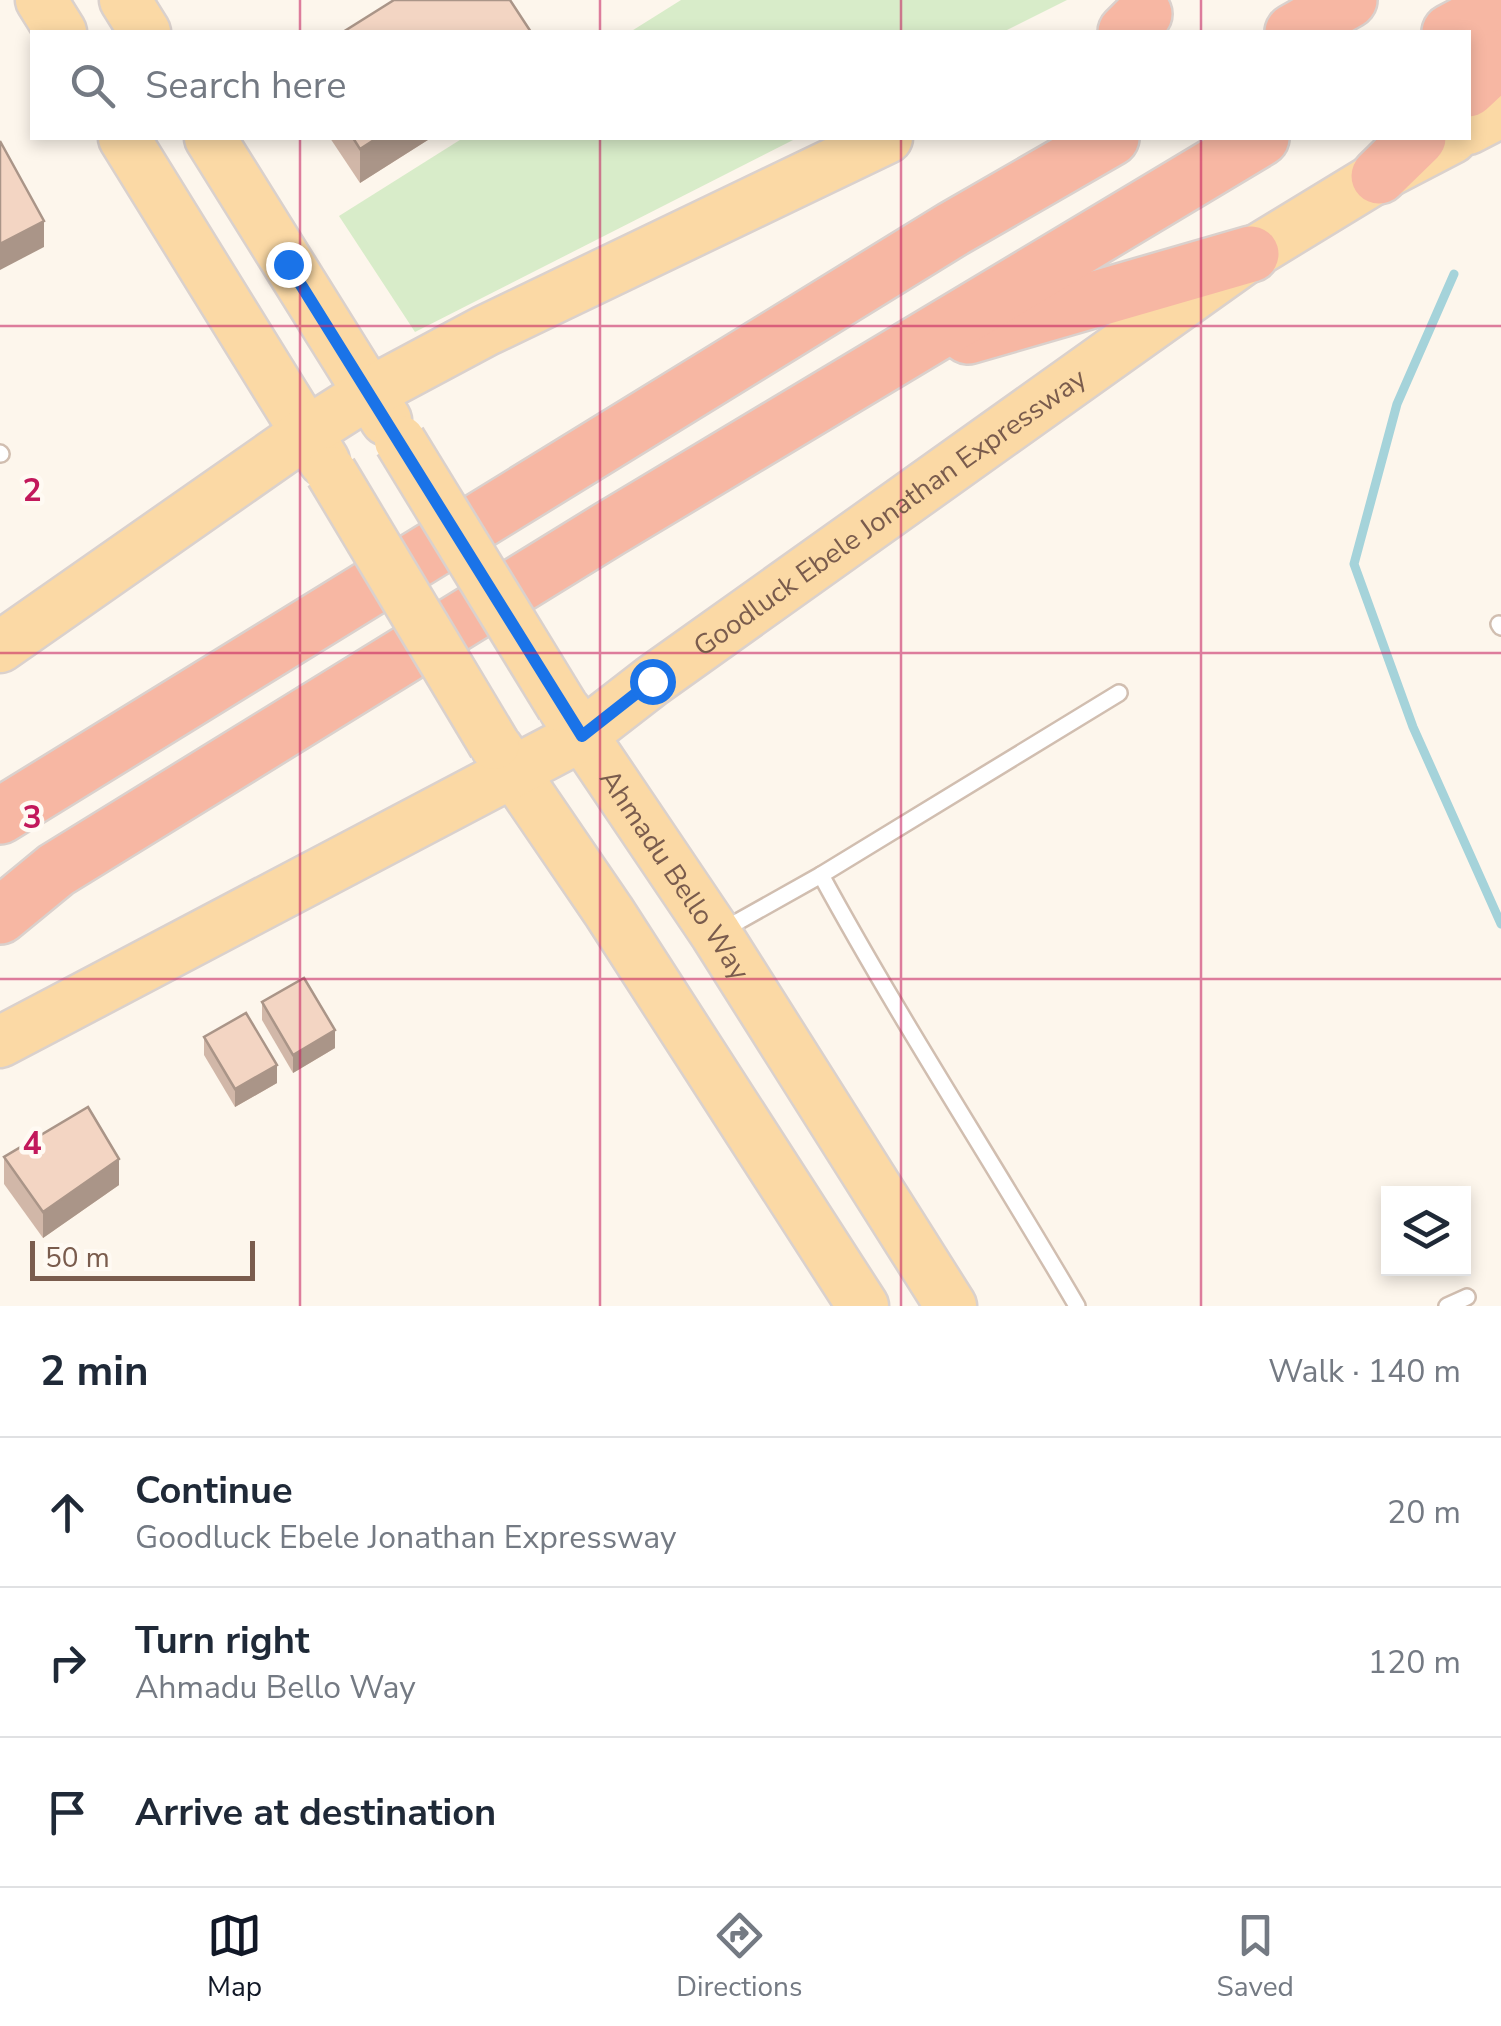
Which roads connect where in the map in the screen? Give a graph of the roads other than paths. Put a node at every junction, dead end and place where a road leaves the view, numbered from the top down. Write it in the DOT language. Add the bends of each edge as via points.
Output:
graph roads {
  1 [pos="41,0"];
  2 [pos="125,0"];
  3 [pos="1349,0"];
  4 [pos="1501,5"];
  5 [pos="60,30"];
  6 [pos="144,30"];
  7 [pos="1296,30"];
  8 [pos="1454,30"];
  9 [pos="1501,58"];
  10 [pos="1471,86"];
  11 [pos="1501,112"];
  12 [pos="1471,127"];
  13 [pos="125,140"];
  14 [pos="211,140"];
  15 [pos="882,140"];
  16 [pos="1030,140"];
  17 [pos="1106,140"];
  18 [pos="1257,140"];
  19 [pos="1416,140"];
  20 [pos="1448,140"];
  21 [pos="1378,176"];
  22 [pos="952,228"];
  23 [pos="1251,254"];
  24 [pos="893,358"];
  25 [pos="369,393"];
  26 [pos="319,453"];
  27 [pos="0,647"];
  28 [pos="1119,693"];
  29 [pos="572,721"];
  30 [pos="504,759"];
  31 [pos="0,816"];
  32 [pos="821,875"];
  33 [pos="0,916"];
  34 [pos="716,934"];
  35 [pos="0,1042"];
  36 [pos="1466,1297"];
  37 [pos="863,1306"];
  38 [pos="951,1306"];
  39 [pos="1077,1306"];
  40 [pos="1447,1306"];
  1 -- 5 [label="main road"];
  2 -- 6 [label="main road"];
  3 -- 7 [label="highway"];
  4 -- 8 [label="highway"];
  9 -- 10 [label="highway"];
  11 -- 12 [label="main road"];
  13 -- 26 [label="main road"];
  14 -- 25 [label="main road, Ahmadu Bello Way"];
  15 -- 25 [label="main road" via="484,330"];
  16 -- 22 [label="highway"];
  17 -- 22 [label="highway"];
  18 -- 24 [label="highway"];
  19 -- 21 [label="highway"];
  20 -- 21 [label="main road, Goodluck Ebele Jonathan Expressway"];
  21 -- 23 [label="main road, Goodluck Ebele Jonathan Expressway"];
  22 -- 31 [label="highway"];
  23 -- 24 [label="highway"];
  23 -- 29 [label="main road, Goodluck Ebele Jonathan Expressway" via="843,544"];
  24 -- 33 [label="highway" via="56,870"];
  25 -- 26 [label="main road"];
  25 -- 29 [label="main road, Ahmadu Bello Way, bridge"];
  26 -- 27 [label="main road"];
  26 -- 30 [label="main road, bridge"];
  28 -- 32 [label="lane"];
  29 -- 30 [label="main road, Goodluck Ebele Jonathan Expressway"];
  29 -- 34 [label="main road, Ahmadu Bello Way"];
  30 -- 35 [label="main road, Goodluck Ebele Jonathan Expressway"];
  30 -- 37 [label="main road"];
  32 -- 34 [label="lane"];
  32 -- 39 [label="lane"];
  34 -- 38 [label="main road, Ahmadu Bello Way"];
  36 -- 40 [label="lane"];
}
